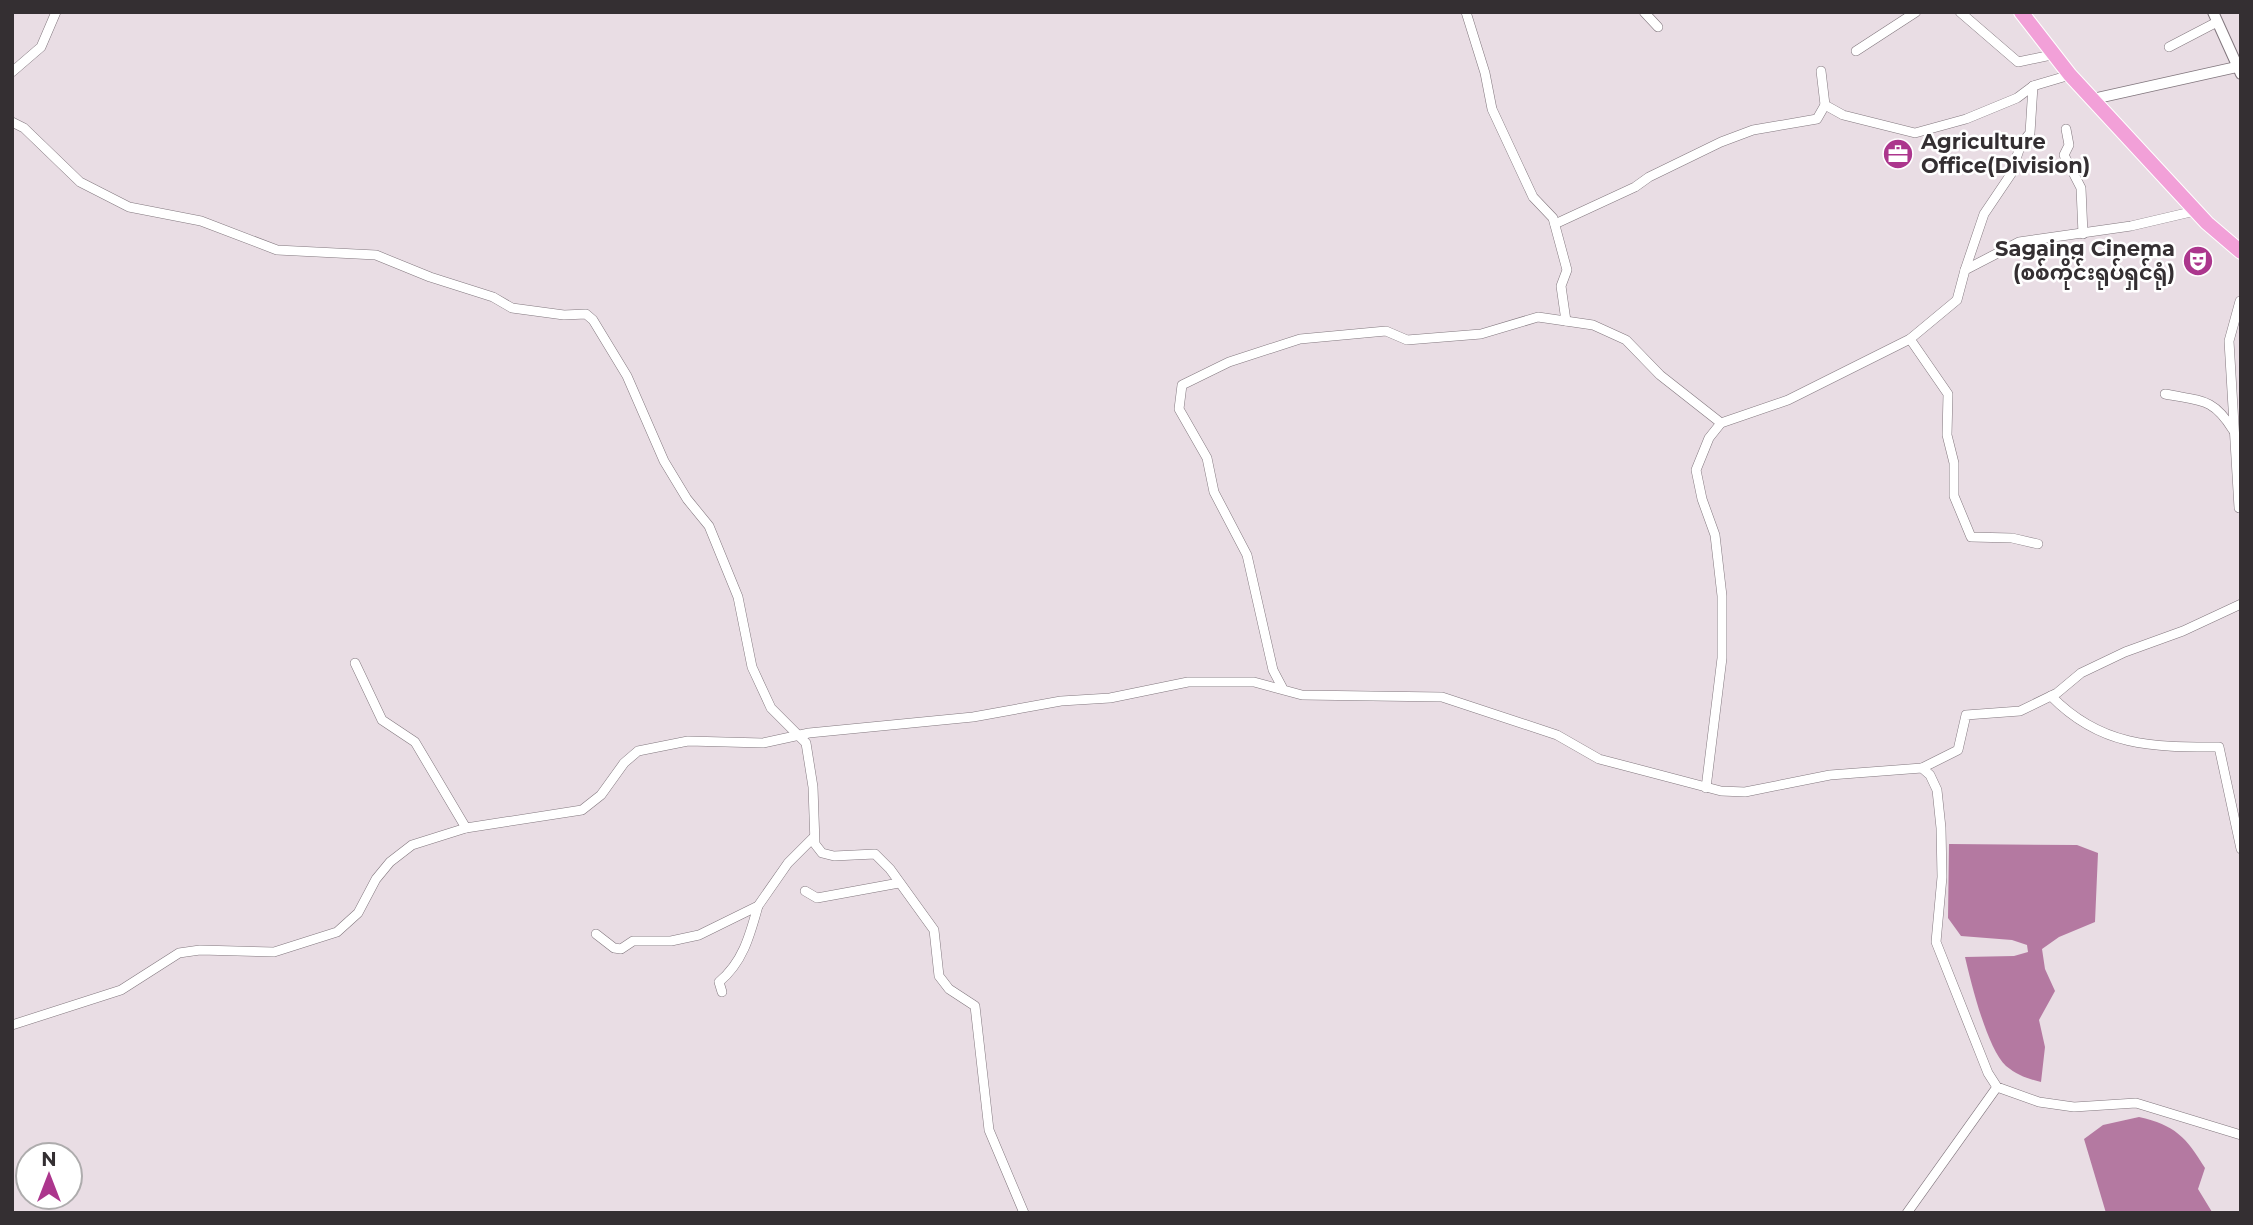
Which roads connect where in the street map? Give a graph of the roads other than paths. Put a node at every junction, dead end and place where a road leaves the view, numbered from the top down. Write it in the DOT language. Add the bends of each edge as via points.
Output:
graph roads {
  1 [pos="56,12"];
  2 [pos="1466,12"];
  3 [pos="1644,12"];
  4 [pos="1916,12"];
  5 [pos="1960,12"];
  6 [pos="2021,12"];
  7 [pos="2215,17"];
  8 [pos="1658,27"];
  9 [pos="2169,47"];
  10 [pos="1856,51"];
  11 [pos="2056,54"];
  12 [pos="2240,69"];
  13 [pos="1821,71"];
  14 [pos="12,72"];
  15 [pos="2070,75"];
  16 [pos="2033,86"];
  17 [pos="2093,99"];
  18 [pos="1825,104"];
  19 [pos="12,122"];
  20 [pos="2066,129"];
  21 [pos="2195,211"];
  22 [pos="1555,224"];
  23 [pos="2084,234"];
  24 [pos="2241,252"];
  25 [pos="1965,271"];
  26 [pos="2240,301"];
  27 [pos="1566,321"];
  28 [pos="1910,339"];
  29 [pos="2165,394"];
  30 [pos="1721,423"];
  31 [pos="2234,432"];
  32 [pos="2239,508"];
  33 [pos="2038,544"];
  34 [pos="2241,604"];
  35 [pos="355,663"];
  36 [pos="1282,687"];
  37 [pos="2051,696"];
  38 [pos="796,736"];
  39 [pos="1922,768"];
  40 [pos="1706,788"];
  41 [pos="466,828"];
  42 [pos="814,837"];
  43 [pos="2241,849"];
  44 [pos="899,883"];
  45 [pos="805,891"];
  46 [pos="758,906"];
  47 [pos="596,934"];
  48 [pos="722,992"];
  49 [pos="12,1025"];
  50 [pos="1997,1087"];
  51 [pos="2241,1135"];
  52 [pos="1024,1213"];
  53 [pos="1907,1213"];
  1 -- 14 [label="street" via="41,47"];
  2 -- 22 [label="street" via="1492,109 1533,197"];
  3 -- 8 [label="street"];
  4 -- 10 [label="street"];
  5 -- 11 [label="street" via="2018,62"];
  6 -- 11 [label="highway"];
  7 -- 9 [label="street"];
  7 -- 12 [label="street"];
  11 -- 15 [label="highway"];
  12 -- 17 [label="street"];
  13 -- 18 [label="street"];
  15 -- 16 [label="street"];
  15 -- 17 [label="highway"];
  16 -- 18 [label="street" via="1966,120 1908,134 1843,115"];
  16 -- 25 [label="street" via="2029,133 2011,174 1984,215"];
  17 -- 21 [label="highway"];
  18 -- 22 [label="street" via="1816,119 1753,130 1721,142"];
  19 -- 38 [label="street" via="80,182 129,207 201,221 277,250 376,255 512,308 586,314 627,376 664,461 709,526 744,615 752,667 771,708"];
  20 -- 23 [label="street" via="2069,145 2064,155 2081,188"];
  21 -- 23 [label="street"];
  21 -- 24 [label="highway"];
  22 -- 27 [label="street" via="1567,271 1561,286"];
  23 -- 25 [label="street" via="2019,242"];
  25 -- 28 [label="street" via="1957,300"];
  26 -- 31 [label="street" via="2229,341"];
  27 -- 30 [label="street" via="1593,325 1626,340 1660,375"];
  27 -- 36 [label="street" via="1538,317 1481,334 1407,341 1386,331 1300,339 1229,362 1182,385 1179,409 1207,458 1214,492 1247,555 1273,670"];
  28 -- 30 [label="street" via="1788,400"];
  28 -- 33 [label="street" via="1948,394 1954,496 1971,537"];
  29 -- 31 [label="street" via="2212,403"];
  30 -- 40 [label="street" via="1709,438 1696,470 1715,535 1722,596 1722,658"];
  31 -- 32 [label="street"];
  34 -- 37 [label="street" via="2081,673"];
  35 -- 41 [label="street" via="382,720 415,742"];
  36 -- 38 [label="street" via="1254,682 1188,682 973,717"];
  36 -- 40 [label="street" via="1302,695 1442,697 1557,735 1599,759"];
  37 -- 39 [label="street" via="2020,711 1966,715 1958,750"];
  37 -- 43 [label="street" via="2071,716 2115,740 2150,746 2219,747"];
  38 -- 41 [label="street" via="763,744 688,741 638,751 582,810"];
  38 -- 42 [label="street" via="806,743"];
  39 -- 40 [label="street" via="1830,775 1745,792"];
  39 -- 50 [label="street" via="1937,790 1941,828 1936,942"];
  41 -- 49 [label="street" via="411,845 390,862 358,913 337,932 274,953 179,953 121,990"];
  42 -- 44 [label="street" via="822,853 875,854"];
  42 -- 46 [label="street" via="788,863"];
  44 -- 45 [label="street" via="817,898"];
  44 -- 52 [label="street" via="934,930 939,976 949,989 975,1006 989,1130"];
  46 -- 47 [label="street" via="699,935 671,941 633,941 614,948"];
  46 -- 48 [label="street" via="745,948 719,982"];
  50 -- 51 [label="street" via="2039,1102 2074,1107 2136,1103"];
  50 -- 53 [label="street"];
}
